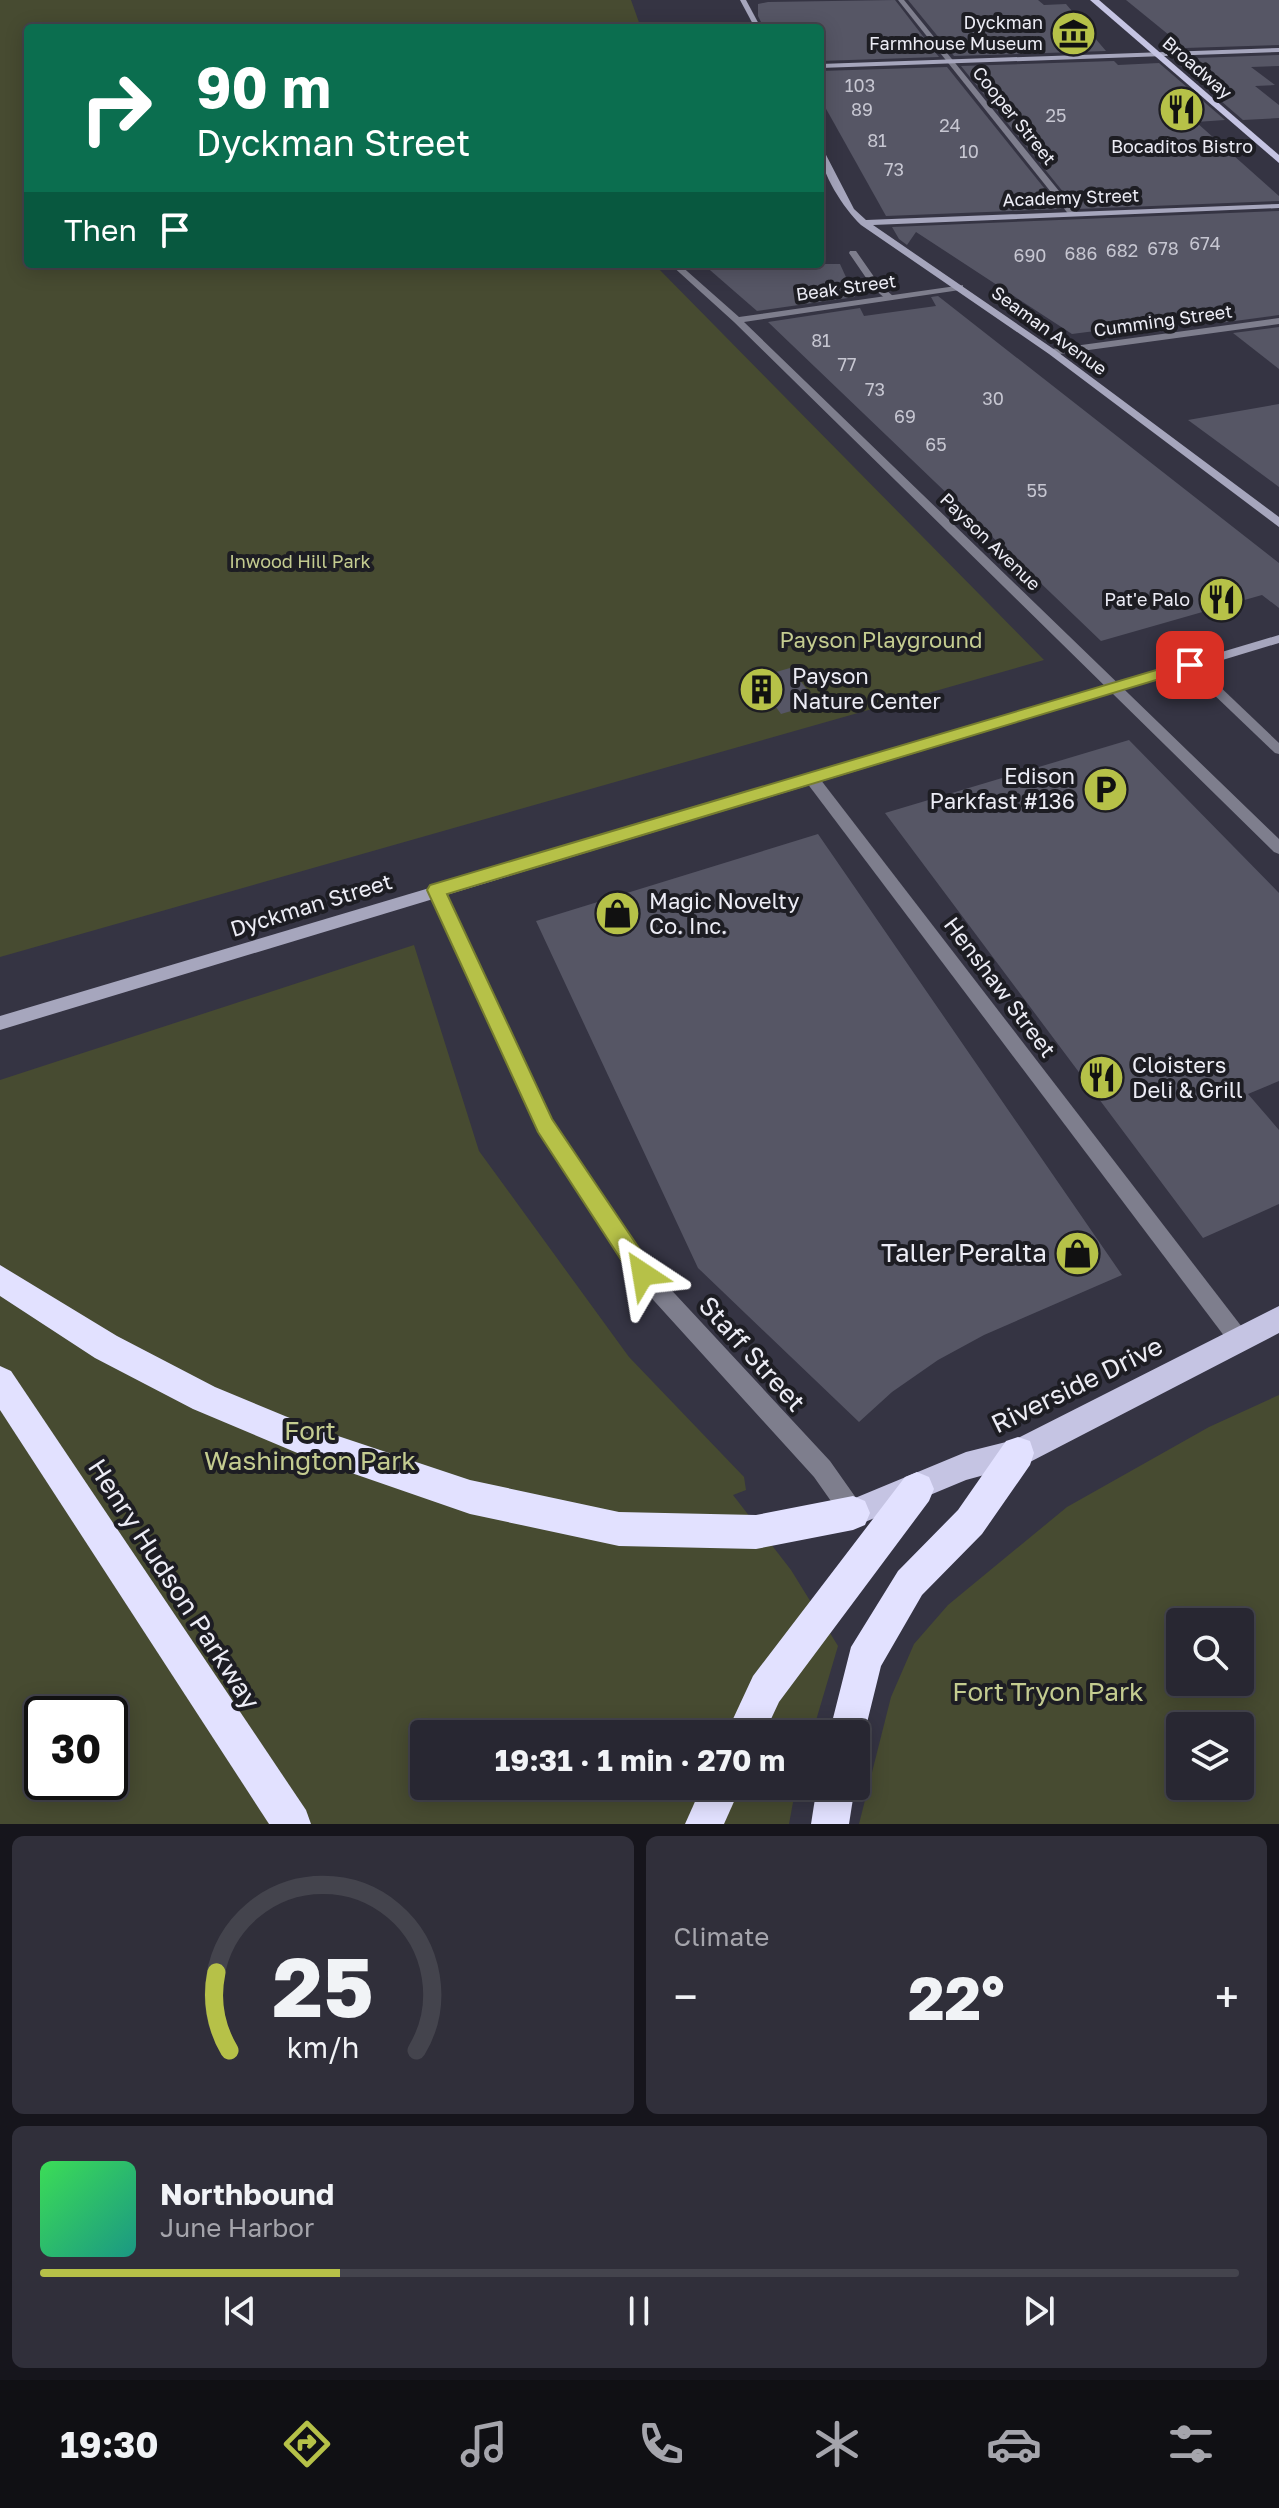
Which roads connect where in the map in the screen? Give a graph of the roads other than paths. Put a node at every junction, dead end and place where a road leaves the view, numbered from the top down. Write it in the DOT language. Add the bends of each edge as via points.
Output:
graph roads {
  1 [pos="743,0"];
  2 [pos="901,0"];
  3 [pos="1094,0"];
  4 [pos="756,24"];
  5 [pos="1279,50"];
  6 [pos="1158,54"];
  7 [pos="950,61"];
  8 [pos="824,66"];
  9 [pos="824,159"];
  10 [pos="1279,160"];
  11 [pos="1279,206"];
  12 [pos="1073,214"];
  13 [pos="864,223"];
  14 [pos="853,253"];
  15 [pos="678,268"];
  16 [pos="960,287"];
  17 [pos="890,298"];
  18 [pos="737,320"];
  19 [pos="1279,321"];
  20 [pos="1052,352"];
  21 [pos="1279,523"];
  22 [pos="1279,639"];
  23 [pos="1190,665"];
  24 [pos="1114,688"];
  25 [pos="1279,750"];
  26 [pos="812,779"];
  27 [pos="1279,848"];
  28 [pos="436,890"];
  29 [pos="0,1023"];
  30 [pos="0,1279"];
  31 [pos="1279,1319"];
  32 [pos="1238,1338"];
  33 [pos="0,1382"];
  34 [pos="1018,1453"];
  35 [pos="917,1489"];
  36 [pos="853,1513"];
  37 [pos="752,1720"];
  38 [pos="851,1720"];
  39 [pos="715,1800"];
  40 [pos="834,1800"];
  41 [pos="292,1824"];
  42 [pos="704,1824"];
  43 [pos="830,1824"];
  1 -- 4 [label="street"];
  2 -- 7 [label="street, Cooper Street"];
  3 -- 6 [label="main road, Broadway"];
  5 -- 6 [label="street"];
  6 -- 7 [label="street"];
  6 -- 10 [label="main road, Broadway"];
  7 -- 8 [label="street"];
  7 -- 12 [label="street, Cooper Street"];
  9 -- 13 [label="street, Seaman Avenue" via="850,210"];
  11 -- 12 [label="street, Academy Street"];
  12 -- 13 [label="street, Academy Street"];
  13 -- 16 [label="street, Seaman Avenue"];
  14 -- 17 [label="lane"];
  15 -- 18 [label="street, Payson Avenue"];
  16 -- 17 [label="street, Beak Street"];
  16 -- 20 [label="street, Seaman Avenue"];
  17 -- 18 [label="street, Beak Street"];
  18 -- 24 [label="street, Payson Avenue"];
  19 -- 20 [label="street, Cumming Street"];
  20 -- 21 [label="street, Seaman Avenue"];
  22 -- 23 [label="street, Dyckman Street"];
  23 -- 24 [label="street, Dyckman Street"];
  23 -- 25 [label="lane"];
  24 -- 26 [label="street, Dyckman Street"];
  24 -- 27 [label="street, Payson Avenue"];
  26 -- 28 [label="street, Dyckman Street"];
  26 -- 32 [label="street, Henshaw Street"];
  28 -- 29 [label="street, Dyckman Street"];
  28 -- 36 [label="street, Staff Street" via="545,1126 643,1274 822,1469"];
  30 -- 36 [label="highway" via="106,1347 204,1398 314,1444 470,1497 619,1529 756,1532"];
  31 -- 32 [label="main road, Riverside Drive"];
  32 -- 34 [label="main road, Riverside Drive"];
  33 -- 41 [label="highway, Henry Hudson Parkway"];
  34 -- 35 [label="main road, Riverside Drive" via="966,1466"];
  34 -- 38 [label="highway" via="970,1522 910,1583 864,1660"];
  35 -- 36 [label="main road, Riverside Drive"];
  35 -- 37 [label="highway" via="766,1689"];
  39 -- 42 [label="highway"];
  40 -- 43 [label="highway"];
}
